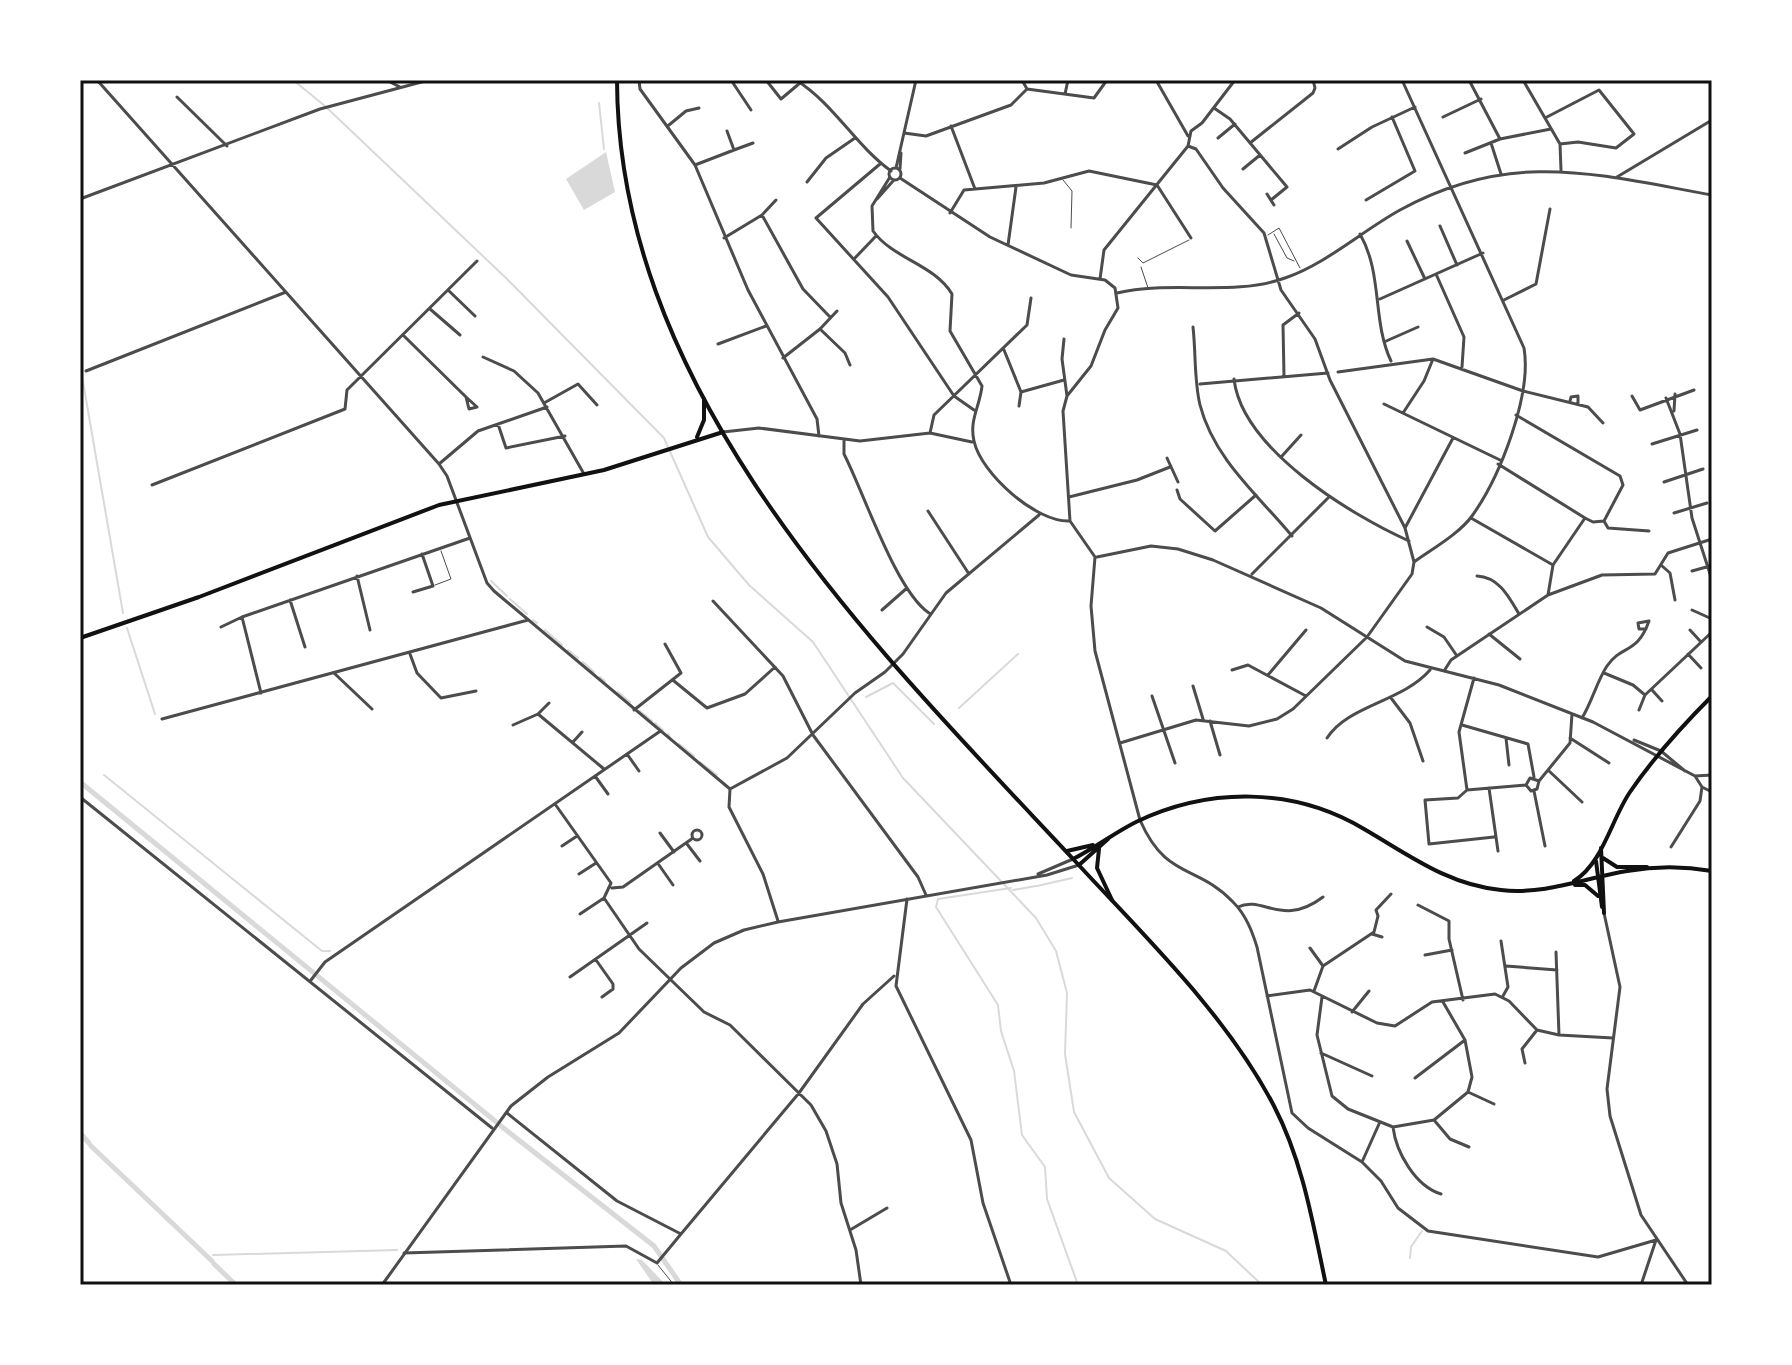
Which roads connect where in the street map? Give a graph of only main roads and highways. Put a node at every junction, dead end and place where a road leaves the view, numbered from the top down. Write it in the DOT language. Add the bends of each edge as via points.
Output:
graph roads {
  1 [pos="617,80"];
  2 [pos="703,395"];
  3 [pos="723,432"];
  4 [pos="696,439"];
  5 [pos="80,638"];
  6 [pos="1712,696"];
  7 [pos="1112,835"];
  8 [pos="1099,842"];
  9 [pos="1601,848"];
  10 [pos="1099,849"];
  11 [pos="1066,851"];
  12 [pos="1602,858"];
  13 [pos="1073,859"];
  14 [pos="1596,859"];
  15 [pos="1079,865"];
  16 [pos="1649,867"];
  17 [pos="1712,871"];
  18 [pos="1603,876"];
  19 [pos="1596,878"];
  20 [pos="1569,885"];
  21 [pos="1600,899"];
  22 [pos="1113,902"];
  23 [pos="1326,1285"];
  1 -- 2 [label="main road" via="621,148 635,219 665,310"];
  2 -- 3 [label="main road"];
  2 -- 4 [label="main road" via="704,420"];
  3 -- 4 [label="main road"];
  3 -- 11 [label="main road" via="774,512 854,617"];
  4 -- 5 [label="main road" via="584,474 401,518"];
  6 -- 9 [label="main road" via="1629,794"];
  7 -- 8 [label="main road"];
  7 -- 10 [label="main road"];
  7 -- 20 [label="main road" via="1140,820 1214,797 1262,795 1327,811 1438,874 1467,884 1520,892"];
  8 -- 11 [label="main road"];
  8 -- 13 [label="main road"];
  9 -- 12 [label="main road"];
  9 -- 14 [label="main road"];
  10 -- 15 [label="main road"];
  10 -- 22 [label="main road" via="1097,868"];
  11 -- 13 [label="main road"];
  12 -- 16 [label="main road" via="1617,867"];
  12 -- 18 [label="main road"];
  13 -- 15 [label="main road"];
  14 -- 19 [label="main road"];
  14 -- 20 [label="main road"];
  15 -- 22 [label="main road"];
  16 -- 17 [label="main road"];
  16 -- 18 [label="main road"];
  18 -- 19 [label="main road"];
  18 -- 21 [label="main road" via="1604,913"];
  19 -- 20 [label="main road"];
  19 -- 21 [label="main road"];
  20 -- 21 [label="main road" via="1585,885"];
  22 -- 23 [label="main road" via="1211,1014 1274,1106 1297,1161"];
}
